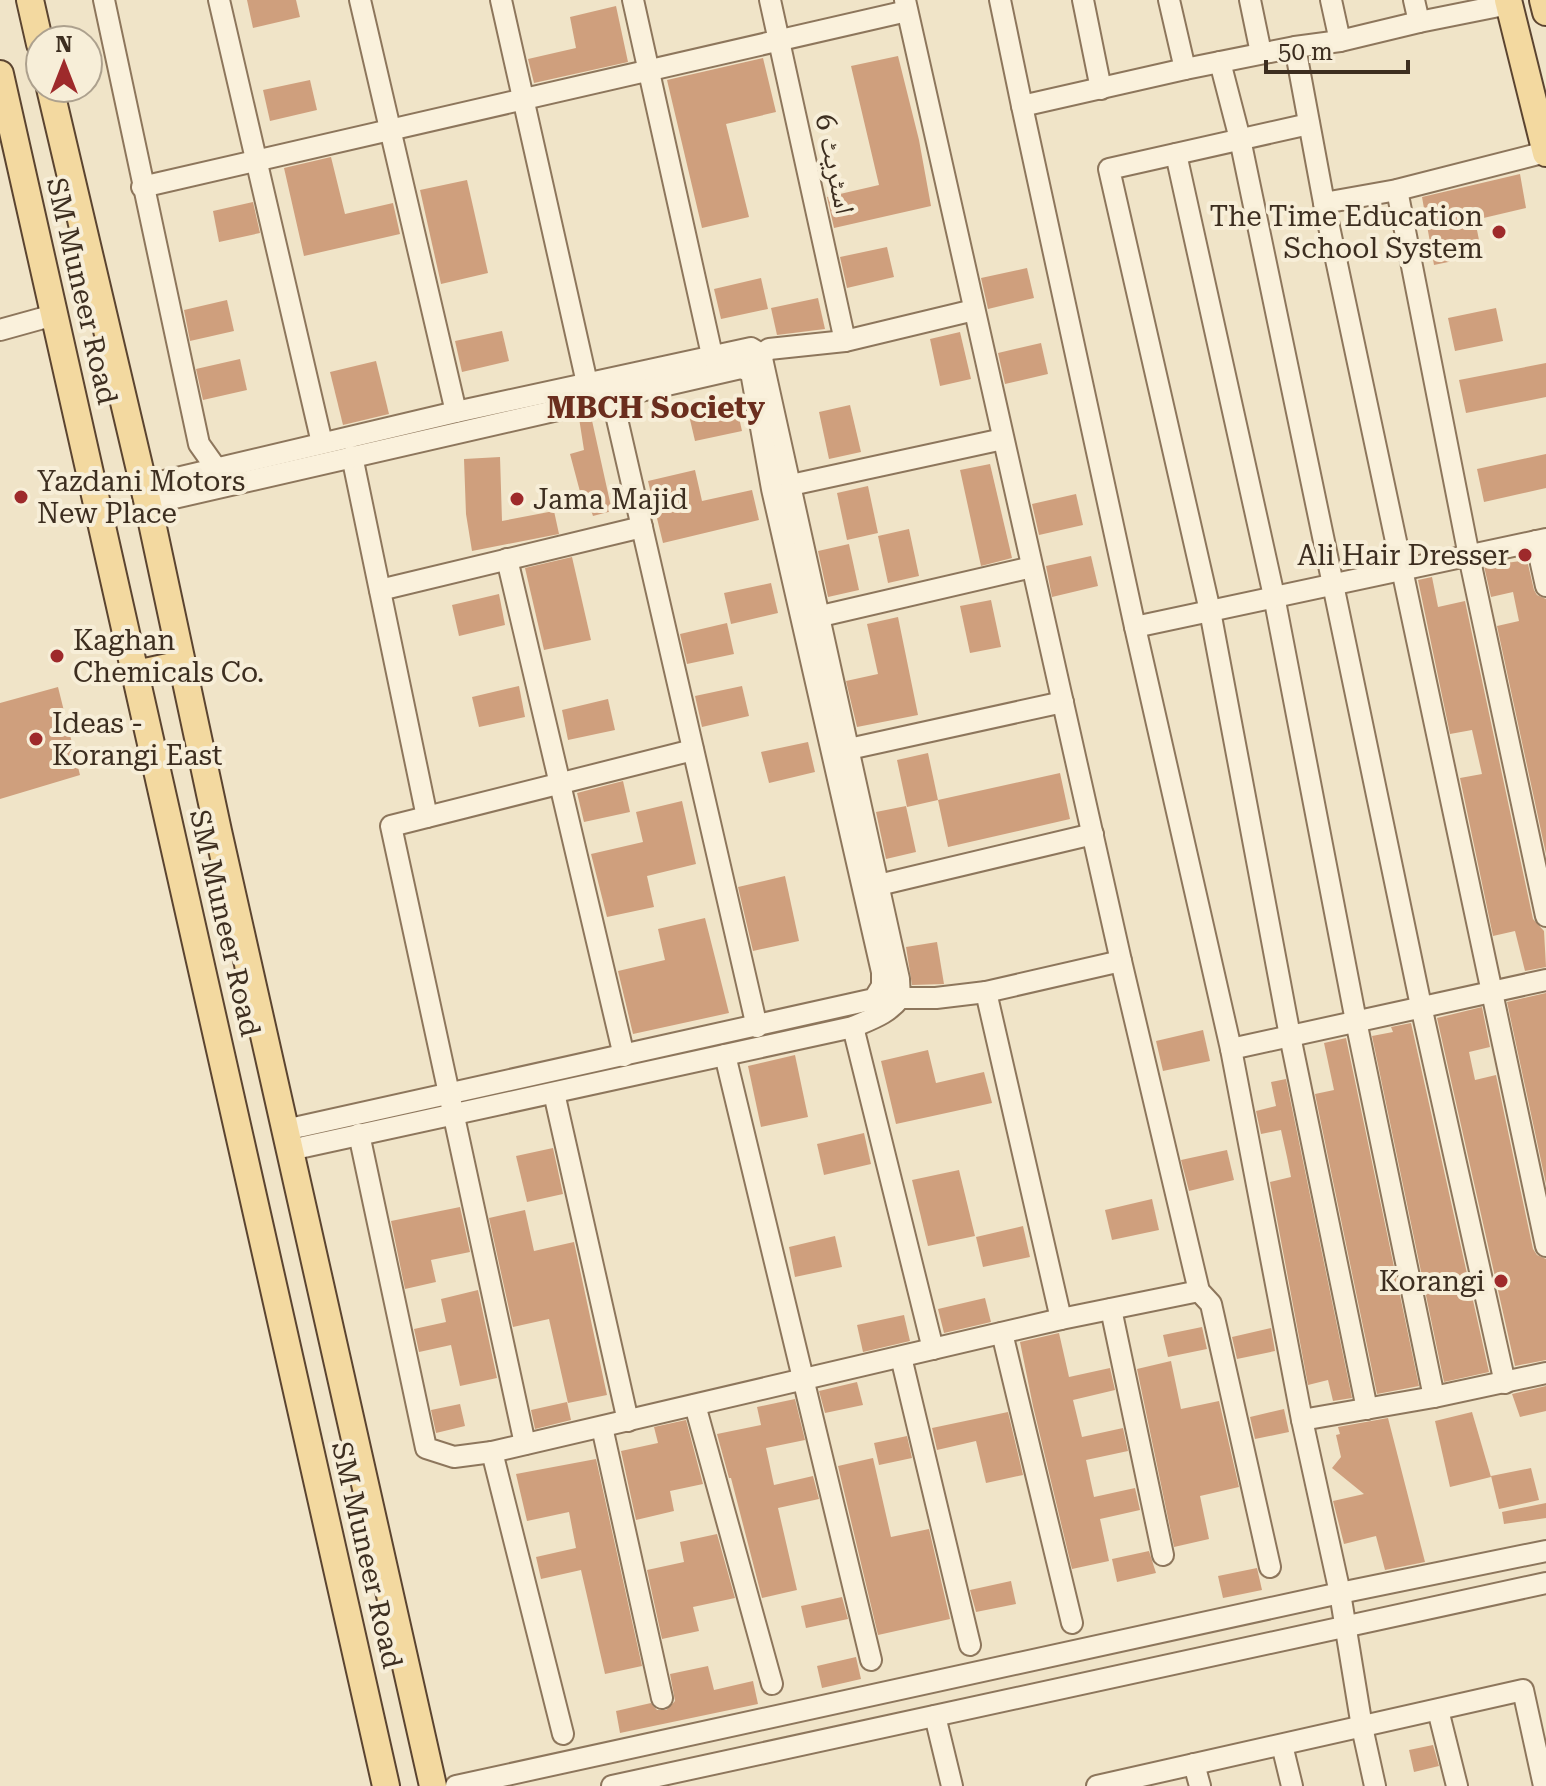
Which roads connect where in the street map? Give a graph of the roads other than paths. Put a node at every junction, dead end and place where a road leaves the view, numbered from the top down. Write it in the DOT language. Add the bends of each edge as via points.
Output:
graph roads {
  1 [pos="30,0"];
  2 [pos="104,0"];
  3 [pos="219,0"];
  4 [pos="360,0"];
  5 [pos="501,0"];
  6 [pos="633,0"];
  7 [pos="770,0"];
  8 [pos="1000,0"];
  9 [pos="1083,0"];
  10 [pos="1169,0"];
  11 [pos="1250,0"];
  12 [pos="1331,0"];
  13 [pos="1414,0"];
  14 [pos="1543,0"];
  15 [pos="1509,2"];
  16 [pos="906,6"];
  17 [pos="1546,12"];
  18 [pos="1419,22"];
  19 [pos="35,24"];
  20 [pos="779,41"];
  21 [pos="1340,41"];
  22 [pos="1295,47"];
  23 [pos="1261,53"];
  24 [pos="1220,62"];
  25 [pos="1185,69"];
  26 [pos="649,70"];
  27 [pos="0,74"];
  28 [pos="1101,89"];
  29 [pos="524,99"];
  30 [pos="54,104"];
  31 [pos="1022,106"];
  32 [pos="1309,124"];
  33 [pos="391,129"];
  34 [pos="1240,139"];
  35 [pos="8,149"];
  36 [pos="1546,153"];
  37 [pos="1176,154"];
  38 [pos="256,160"];
  39 [pos="142,187"];
  40 [pos="1397,190"];
  41 [pos="1324,203"];
  42 [pos="974,310"];
  43 [pos="54,315"];
  44 [pos="0,330"];
  45 [pos="845,341"];
  46 [pos="761,354"];
  47 [pos="712,355"];
  48 [pos="746,369"];
  49 [pos="587,383"];
  50 [pos="612,397"];
  51 [pos="456,412"];
  52 [pos="1003,439"];
  53 [pos="322,443"];
  54 [pos="352,456"];
  55 [pos="218,478"];
  56 [pos="791,485"];
  57 [pos="145,495"];
  58 [pos="642,527"];
  59 [pos="1541,540"];
  60 [pos="1469,556"];
  61 [pos="507,559"];
  62 [pos="1032,567"];
  63 [pos="1402,569"];
  64 [pos="1334,583"];
  65 [pos="1546,586"];
  66 [pos="380,590"];
  67 [pos="1274,596"];
  68 [pos="1210,611"];
  69 [pos="821,616"];
  70 [pos="1135,627"];
  71 [pos="182,664"];
  72 [pos="136,674"];
  73 [pos="1063,702"];
  74 [pos="849,749"];
  75 [pos="693,750"];
  76 [pos="559,783"];
  77 [pos="427,817"];
  78 [pos="1093,834"];
  79 [pos="870,886"];
  80 [pos="1546,916"];
  81 [pos="1121,961"];
  82 [pos="1546,980"];
  83 [pos="986,992"];
  84 [pos="1493,992"];
  85 [pos="900,998"];
  86 [pos="874,999"];
  87 [pos="1421,1006"];
  88 [pos="1356,1021"];
  89 [pos="757,1027"];
  90 [pos="853,1027"];
  91 [pos="1290,1036"];
  92 [pos="1231,1049"];
  93 [pos="725,1055"];
  94 [pos="624,1056"];
  95 [pos="448,1092"];
  96 [pos="554,1093"];
  97 [pos="453,1116"];
  98 [pos="359,1134"];
  99 [pos="288,1140"];
  100 [pos="1546,1246"];
  101 [pos="1199,1291"];
  102 [pos="1111,1309"];
  103 [pos="1061,1319"];
  104 [pos="1002,1333"];
  105 [pos="933,1349"];
  106 [pos="901,1357"];
  107 [pos="1546,1373"];
  108 [pos="803,1379"];
  109 [pos="1505,1383"];
  110 [pos="1434,1397"];
  111 [pos="695,1405"];
  112 [pos="1367,1409"];
  113 [pos="1302,1420"];
  114 [pos="628,1421"];
  115 [pos="602,1427"];
  116 [pos="525,1444"];
  117 [pos="492,1452"];
  118 [pos="1546,1551"];
  119 [pos="1163,1555"];
  120 [pos="1270,1567"];
  121 [pos="1546,1583"];
  122 [pos="1340,1593"];
  123 [pos="1072,1623"];
  124 [pos="1347,1627"];
  125 [pos="970,1645"];
  126 [pos="871,1660"];
  127 [pos="772,1684"];
  128 [pos="662,1698"];
  129 [pos="1438,1710"];
  130 [pos="935,1716"];
  131 [pos="1362,1727"];
  132 [pos="563,1734"];
  133 [pos="1282,1745"];
  134 [pos="1194,1764"];
  135 [pos="1110,1785"];
  136 [pos="386,1786"];
  137 [pos="433,1786"];
  138 [pos="456,1786"];
  139 [pos="612,1786"];
  140 [pos="952,1786"];
  141 [pos="1200,1786"];
  142 [pos="1292,1786"];
  143 [pos="1375,1786"];
  144 [pos="1457,1786"];
  145 [pos="1544,1786"];
  1 -- 19 [label="main road"];
  2 -- 39 [label="street"];
  3 -- 38 [label="street"];
  4 -- 33 [label="street"];
  5 -- 29 [label="street"];
  6 -- 26 [label="street"];
  7 -- 20 [label="street, اسٹریٹ 6"];
  8 -- 31 [label="street"];
  9 -- 28 [label="street"];
  10 -- 25 [label="street"];
  11 -- 23 [label="street"];
  12 -- 21 [label="street"];
  13 -- 18 [label="street"];
  14 -- 17 [label="main road"];
  15 -- 18 [label="street"];
  15 -- 36 [label="main road"];
  16 -- 20 [label="street"];
  16 -- 42 [label="street"];
  18 -- 21 [label="street"];
  20 -- 26 [label="street"];
  20 -- 45 [label="street, اسٹریٹ 6"];
  21 -- 22 [label="street"];
  22 -- 23 [label="street"];
  22 -- 32 [label="street"];
  23 -- 24 [label="street"];
  24 -- 25 [label="street"];
  24 -- 34 [label="street"];
  25 -- 28 [label="street"];
  26 -- 29 [label="street"];
  26 -- 47 [label="street"];
  27 -- 35 [label="main road, SM Muneer Road"];
  28 -- 31 [label="street"];
  29 -- 33 [label="street"];
  29 -- 49 [label="street"];
  30 -- 57 [label="main road, SM Muneer Road"];
  31 -- 70 [label="street"];
  32 -- 34 [label="street"];
  32 -- 41 [label="street"];
  33 -- 38 [label="street"];
  33 -- 51 [label="street"];
  34 -- 37 [label="street"];
  34 -- 64 [label="street"];
  35 -- 43 [label="main road, SM Muneer Road"];
  36 -- 40 [label="street"];
  37 -- 67 [label="street"];
  37 -- 68 [label="street" via="1109,169"];
  38 -- 39 [label="street"];
  38 -- 53 [label="street"];
  39 -- 55 [label="street" via="199,444"];
  40 -- 41 [label="street"];
  40 -- 60 [label="street"];
  41 -- 63 [label="street"];
  42 -- 45 [label="street"];
  42 -- 52 [label="street"];
  43 -- 44 [label="street"];
  43 -- 72 [label="main road, SM Muneer Road"];
  45 -- 46 [label="street"];
  46 -- 47 [label="street" via="744,347"];
  46 -- 48 [label="street"];
  46 -- 56 [label="street"];
  47 -- 49 [label="street"];
  48 -- 50 [label="street"];
  48 -- 79 [label="street" via="751,372 772,489"];
  49 -- 51 [label="street"];
  50 -- 54 [label="street"];
  50 -- 58 [label="street"];
  51 -- 53 [label="street"];
  52 -- 56 [label="street"];
  52 -- 62 [label="street"];
  53 -- 55 [label="street"];
  54 -- 55 [label="street"];
  54 -- 66 [label="street"];
  55 -- 57 [label="street"];
  56 -- 69 [label="street"];
  57 -- 71 [label="main road, SM Muneer Road"];
  58 -- 61 [label="street"];
  58 -- 75 [label="street"];
  59 -- 60 [label="street"];
  59 -- 65 [label="street"];
  60 -- 63 [label="street"];
  60 -- 80 [label="street"];
  61 -- 66 [label="street"];
  61 -- 76 [label="street"];
  62 -- 69 [label="street"];
  62 -- 73 [label="street"];
  63 -- 64 [label="street"];
  63 -- 84 [label="street"];
  64 -- 67 [label="street"];
  64 -- 87 [label="street"];
  66 -- 77 [label="street"];
  67 -- 68 [label="street"];
  67 -- 88 [label="street"];
  68 -- 70 [label="street"];
  68 -- 91 [label="street"];
  69 -- 74 [label="street"];
  70 -- 92 [label="street"];
  71 -- 72 [label="main road"];
  71 -- 99 [label="main road, SM Muneer Road"];
  72 -- 136 [label="main road, SM Muneer Road"];
  73 -- 74 [label="street"];
  73 -- 78 [label="street"];
  74 -- 79 [label="street"];
  75 -- 76 [label="street"];
  75 -- 89 [label="street"];
  76 -- 77 [label="street"];
  76 -- 94 [label="street"];
  77 -- 95 [label="street" via="391,826"];
  78 -- 79 [label="street"];
  78 -- 81 [label="street"];
  79 -- 85 [label="street"];
  79 -- 86 [label="street" via="882,972"];
  81 -- 83 [label="street"];
  81 -- 101 [label="street"];
  82 -- 84 [label="street"];
  83 -- 85 [label="street"];
  83 -- 103 [label="street"];
  84 -- 87 [label="street"];
  84 -- 100 [label="street"];
  85 -- 86 [label="street"];
  85 -- 90 [label="street" via="884,1014"];
  86 -- 89 [label="street"];
  87 -- 88 [label="street"];
  87 -- 109 [label="street"];
  88 -- 91 [label="street"];
  88 -- 110 [label="street"];
  89 -- 94 [label="street"];
  90 -- 93 [label="street"];
  90 -- 105 [label="street"];
  91 -- 92 [label="street"];
  91 -- 112 [label="street"];
  92 -- 113 [label="street"];
  93 -- 96 [label="street"];
  93 -- 108 [label="street"];
  94 -- 95 [label="street"];
  95 -- 97 [label="street"];
  95 -- 99 [label="street"];
  96 -- 97 [label="street"];
  96 -- 114 [label="street"];
  97 -- 98 [label="street"];
  97 -- 116 [label="street"];
  98 -- 99 [label="street"];
  98 -- 117 [label="street" via="426,1448 454,1457"];
  99 -- 137 [label="main road, SM Muneer Road"];
  101 -- 102 [label="street"];
  101 -- 120 [label="street" via="1211,1304"];
  102 -- 103 [label="street"];
  102 -- 119 [label="street"];
  103 -- 104 [label="street"];
  104 -- 105 [label="street"];
  104 -- 123 [label="street"];
  105 -- 106 [label="street"];
  106 -- 108 [label="street"];
  106 -- 125 [label="street"];
  107 -- 109 [label="street"];
  108 -- 111 [label="street"];
  108 -- 126 [label="street"];
  109 -- 110 [label="street"];
  110 -- 112 [label="street"];
  111 -- 114 [label="street"];
  111 -- 127 [label="street"];
  112 -- 113 [label="street"];
  113 -- 122 [label="street"];
  114 -- 115 [label="street"];
  115 -- 116 [label="street"];
  115 -- 128 [label="street"];
  116 -- 117 [label="street"];
  117 -- 132 [label="street"];
  118 -- 122 [label="street"];
  121 -- 124 [label="street"];
  122 -- 124 [label="street"];
  122 -- 138 [label="street"];
  124 -- 130 [label="street"];
  124 -- 131 [label="street"];
  129 -- 131 [label="street"];
  129 -- 144 [label="street"];
  129 -- 145 [label="street" via="1523,1690"];
  130 -- 139 [label="street"];
  130 -- 140 [label="street"];
  131 -- 133 [label="street"];
  131 -- 143 [label="street"];
  133 -- 134 [label="street"];
  133 -- 142 [label="street"];
  134 -- 135 [label="street"];
  134 -- 141 [label="street"];
}
